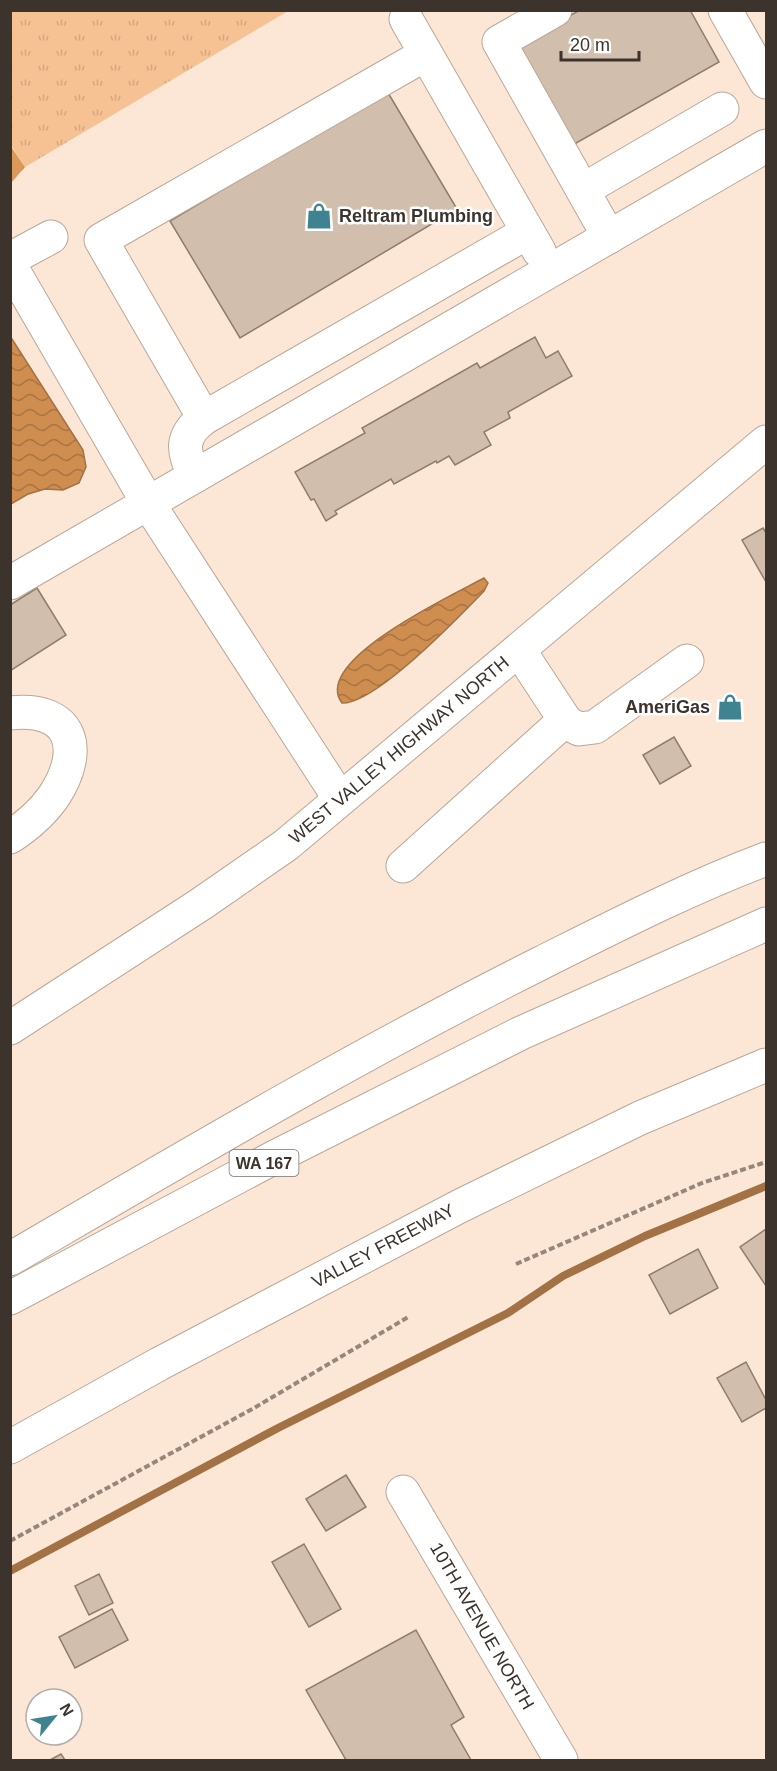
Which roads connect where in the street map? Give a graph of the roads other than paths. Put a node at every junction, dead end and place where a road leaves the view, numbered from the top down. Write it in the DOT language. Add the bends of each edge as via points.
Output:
graph roads {
  1 [pos="555,10"];
  2 [pos="725,10"];
  3 [pos="406,19"];
  4 [pos="426,54"];
  5 [pos="766,82"];
  6 [pos="722,109"];
  7 [pos="766,146"];
  8 [pos="583,190"];
  9 [pos="528,232"];
  10 [pos="51,237"];
  11 [pos="609,237"];
  12 [pos="10,260"];
  13 [pos="10,265"];
  14 [pos="551,271"];
  15 [pos="204,418"];
  16 [pos="766,442"];
  17 [pos="195,476"];
  18 [pos="148,503"];
  19 [pos="10,582"];
  20 [pos="519,650"];
  21 [pos="687,661"];
  22 [pos="10,713"];
  23 [pos="565,720"];
  24 [pos="340,799"];
  25 [pos="10,837"];
  26 [pos="766,846"];
  27 [pos="766,858"];
  28 [pos="403,866"];
  29 [pos="715,878"];
  30 [pos="766,924"];
  31 [pos="10,1028"];
  32 [pos="766,1065"];
  33 [pos="766,1086"];
  34 [pos="460,1206"];
  35 [pos="10,1260"];
  36 [pos="10,1298"];
  37 [pos="10,1447"];
  38 [pos="404,1492"];
  39 [pos="561,1761"];
  1 -- 8 [label="main road" via="499,42"];
  2 -- 5 [label="main road"];
  3 -- 4 [label="main road"];
  4 -- 9 [label="main road"];
  4 -- 15 [label="main road" via="101,240"];
  6 -- 8 [label="main road"];
  7 -- 11 [label="main road"];
  8 -- 11 [label="main road"];
  9 -- 14 [label="main road"];
  9 -- 15 [label="main road"];
  10 -- 12 [label="main road"];
  11 -- 14 [label="main road"];
  13 -- 18 [label="main road"];
  14 -- 17 [label="main road"];
  15 -- 17 [label="main road" via="185,442"];
  16 -- 20 [label="main road, WEST VALLEY HIGHWAY NORTH"];
  17 -- 18 [label="main road"];
  18 -- 19 [label="main road"];
  18 -- 24 [label="main road"];
  20 -- 23 [label="main road"];
  20 -- 24 [label="main road, WEST VALLEY HIGHWAY NORTH"];
  21 -- 23 [label="main road" via="595,727 579,729"];
  22 -- 25 [label="main road" via="29,712 55,719 66,731 70,749 69,764 54,796"];
  23 -- 28 [label="main road"];
  24 -- 31 [label="main road, WEST VALLEY HIGHWAY NORTH" via="286,845 201,904"];
  26 -- 29 [label="main road"];
  27 -- 29 [label="main road"];
  29 -- 35 [label="main road" via="389,1042"];
  30 -- 36 [label="main road, WA 167" via="520,1033"];
  32 -- 34 [label="main road, VALLEY FREEWAY" via="640,1118"];
  33 -- 34 [label="main road"];
  34 -- 37 [label="main road, VALLEY FREEWAY"];
  38 -- 39 [label="main road, 10TH AVENUE NORTH"];
}
